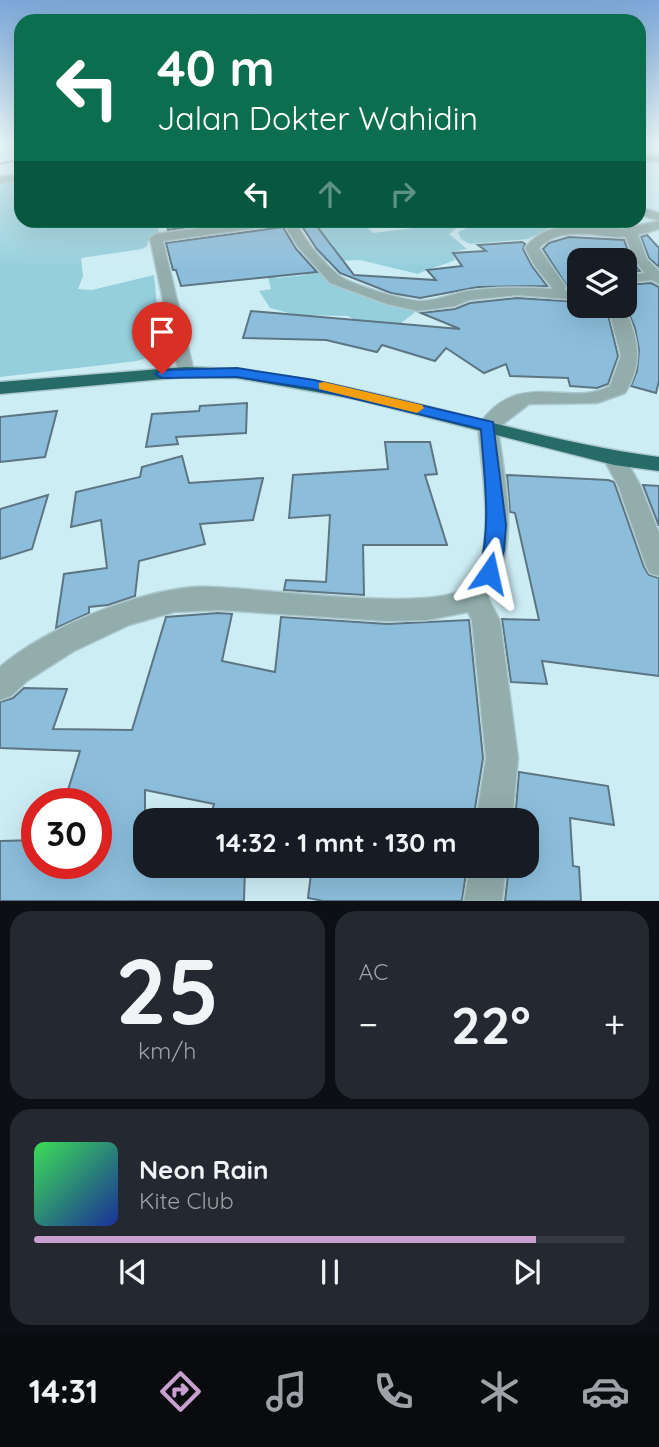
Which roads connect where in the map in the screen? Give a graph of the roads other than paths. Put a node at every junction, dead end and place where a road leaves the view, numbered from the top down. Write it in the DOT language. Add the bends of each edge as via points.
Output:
graph roads {
  1 [pos="659,225"];
  2 [pos="234,228"];
  3 [pos="290,228"];
  4 [pos="603,228"];
  5 [pos="611,233"];
  6 [pos="631,234"];
  7 [pos="656,278"];
  8 [pos="637,279"];
  9 [pos="559,287"];
  10 [pos="567,295"];
  11 [pos="621,318"];
  12 [pos="185,372"];
  13 [pos="0,388"];
  14 [pos="488,426"];
  15 [pos="614,458"];
  16 [pos="659,464"];
  17 [pos="659,566"];
  18 [pos="474,598"];
  19 [pos="0,686"];
  20 [pos="496,808"];
  21 [pos="487,878"];
  22 [pos="484,901"];
  1 -- 6 [label="street"];
  2 -- 12 [label="street" via="155,239"];
  3 -- 10 [label="street" via="335,280 392,301 418,306 517,291"];
  4 -- 5 [label="street"];
  5 -- 6 [label="street"];
  5 -- 9 [label="street" via="564,229 542,236 532,248"];
  6 -- 7 [label="street" via="641,260"];
  7 -- 8 [label="street"];
  11 -- 14 [label="street" via="630,355 618,389 599,397 520,400"];
  12 -- 13 [label="highway"];
  12 -- 14 [label="highway" via="237,373 314,384"];
  14 -- 15 [label="highway"];
  14 -- 18 [label="street" via="496,538 489,573"];
  15 -- 16 [label="highway"];
  15 -- 17 [label="street"];
  18 -- 19 [label="street" via="410,610 195,598 115,620 27,662"];
  18 -- 20 [label="street" via="486,621 502,758"];
  21 -- 22 [label="street"];
}
